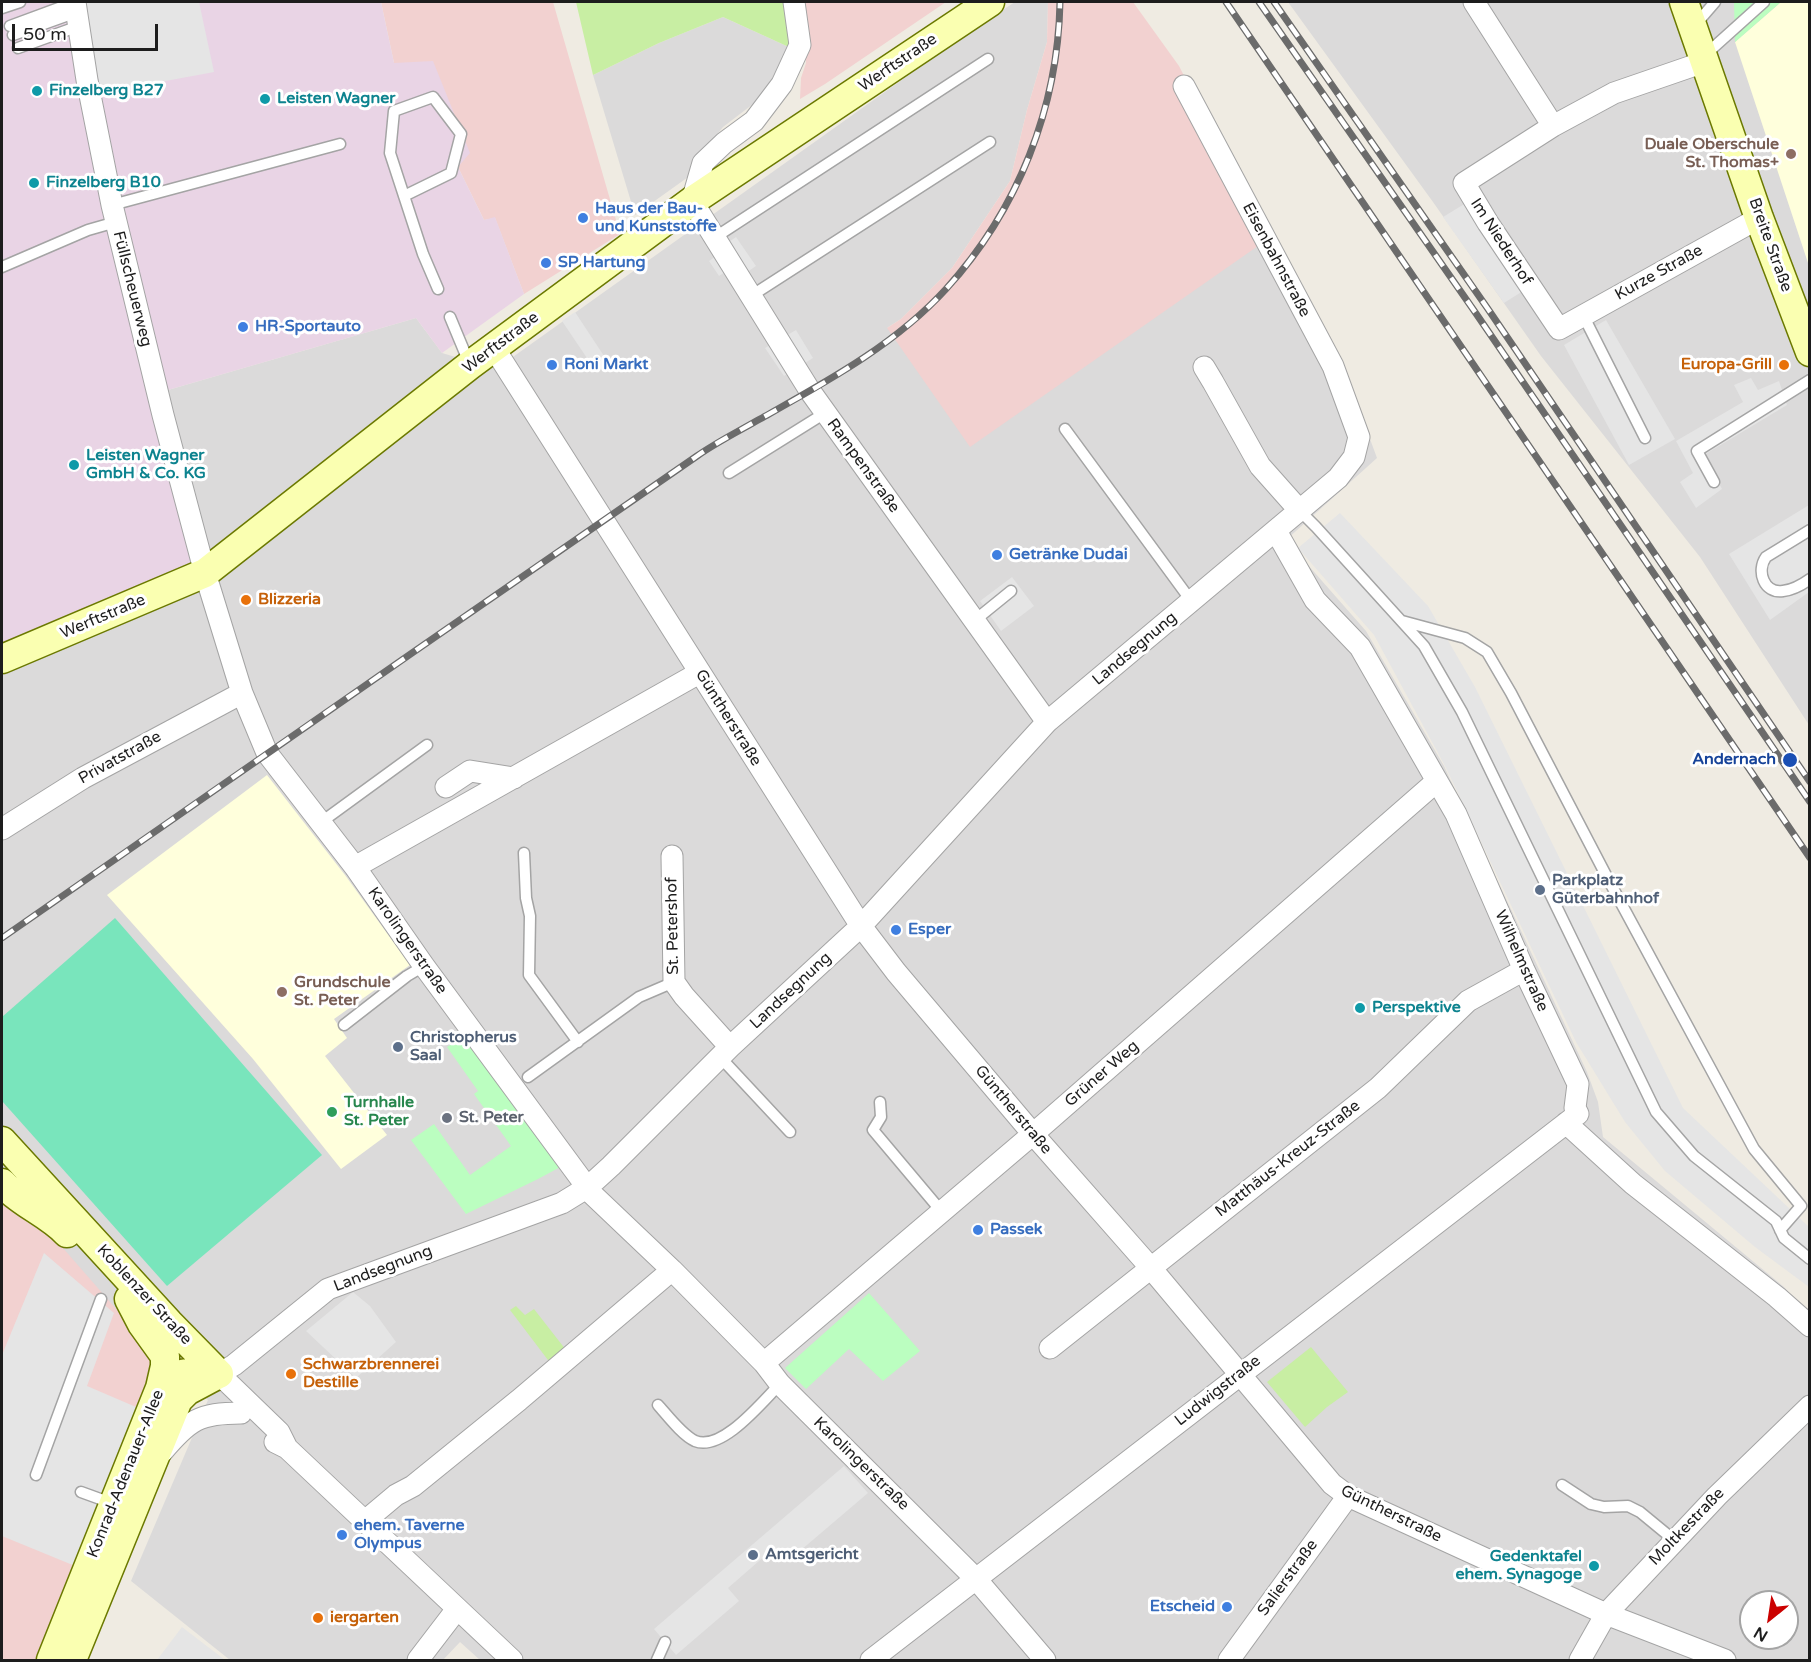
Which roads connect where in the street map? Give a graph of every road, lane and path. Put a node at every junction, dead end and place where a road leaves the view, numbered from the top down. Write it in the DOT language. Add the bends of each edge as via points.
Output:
graph roads {
  1 [pos="20,2"];
  2 [pos="794,2"];
  3 [pos="990,2"];
  4 [pos="1474,2"];
  5 [pos="1684,2"];
  6 [pos="1715,2"];
  7 [pos="1764,2"];
  8 [pos="2,8"];
  9 [pos="77,10"];
  10 [pos="1693,28"];
  11 [pos="11,30"];
  12 [pos="18,48"];
  13 [pos="988,59"];
  14 [pos="1703,59"];
  15 [pos="1184,86"];
  16 [pos="1553,126"];
  17 [pos="990,141"];
  18 [pos="339,144"];
  19 [pos="404,196"];
  20 [pos="692,201"];
  21 [pos="114,214"];
  22 [pos="1759,218"];
  23 [pos="714,238"];
  24 [pos="2,267"];
  25 [pos="438,289"];
  26 [pos="751,296"];
  27 [pos="1583,315"];
  28 [pos="450,317"];
  29 [pos="1558,329"];
  30 [pos="494,348"];
  31 [pos="1809,352"];
  32 [pos="470,365"];
  33 [pos="1204,368"];
  34 [pos="1809,380"];
  35 [pos="825,413"];
  36 [pos="1065,429"];
  37 [pos="1359,438"];
  38 [pos="1645,438"];
  39 [pos="729,473"];
  40 [pos="1714,482"];
  41 [pos="1300,511"];
  42 [pos="1809,530"];
  43 [pos="1276,531"];
  44 [pos="205,573"];
  45 [pos="1809,579"];
  46 [pos="1011,591"];
  47 [pos="1192,602"];
  48 [pos="974,621"];
  49 [pos="1402,621"];
  50 [pos="2,659"];
  51 [pos="699,673"];
  52 [pos="242,693"];
  53 [pos="1047,722"];
  54 [pos="427,745"];
  55 [pos="514,778"];
  56 [pos="1437,781"];
  57 [pos="446,787"];
  58 [pos="320,823"];
  59 [pos="2,828"];
  60 [pos="524,853"];
  61 [pos="672,856"];
  62 [pos="355,867"];
  63 [pos="861,926"];
  64 [pos="424,966"];
  65 [pos="1524,970"];
  66 [pos="674,982"];
  67 [pos="344,1025"];
  68 [pos="578,1042"];
  69 [pos="725,1052"];
  70 [pos="528,1077"];
  71 [pos="880,1102"];
  72 [pos="1566,1123"];
  73 [pos="790,1132"];
  74 [pos="1033,1134"];
  75 [pos="2,1141"];
  76 [pos="2,1183"];
  77 [pos="588,1187"];
  78 [pos="942,1212"];
  79 [pos="1780,1230"];
  80 [pos="1809,1259"];
  81 [pos="1150,1267"];
  82 [pos="672,1270"];
  83 [pos="101,1299"];
  84 [pos="129,1299"];
  85 [pos="1809,1326"];
  86 [pos="1050,1348"];
  87 [pos="764,1363"];
  88 [pos="1239,1375"];
  89 [pos="208,1376"];
  90 [pos="780,1384"];
  91 [pos="160,1388"];
  92 [pos="658,1405"];
  93 [pos="1809,1406"];
  94 [pos="241,1413"];
  95 [pos="287,1448"];
  96 [pos="153,1462"];
  97 [pos="36,1475"];
  98 [pos="1562,1485"];
  99 [pos="81,1492"];
  100 [pos="1348,1496"];
  101 [pos="114,1504"];
  102 [pos="365,1521"];
  103 [pos="1674,1540"];
  104 [pos="976,1579"];
  105 [pos="457,1609"];
  106 [pos="1606,1614"];
  107 [pos="665,1642"];
  108 [pos="51,1660"];
  109 [pos="72,1660"];
  110 [pos="418,1660"];
  111 [pos="512,1660"];
  112 [pos="657,1660"];
  113 [pos="871,1660"];
  114 [pos="1045,1660"];
  115 [pos="1229,1660"];
  116 [pos="1580,1660"];
  117 [pos="1725,1660"];
  1 -- 8 [label="lane"];
  2 -- 20 [label="street" via="800,45 782,84 754,122 703,163"];
  3 -- 20 [label="street, Werftstraße"];
  4 -- 16 [label="street"];
  5 -- 10 [label="street, Breite Straße"];
  6 -- 10 [label="lane"];
  7 -- 14 [label="lane"];
  9 -- 11 [label="lane"];
  9 -- 12 [label="lane"];
  9 -- 21 [label="street, Füllscheuerweg"];
  10 -- 14 [label="street, Breite Straße"];
  13 -- 23 [label="lane"];
  14 -- 16 [label="street, Im Niederhof" via="1614,93"];
  14 -- 22 [label="street, Breite Straße"];
  15 -- 37 [label="street, Eisenbahnstraße" via="1332,366"];
  16 -- 29 [label="street, Im Niederhof" via="1464,183"];
  17 -- 26 [label="lane"];
  18 -- 21 [label="lane"];
  19 -- 19 [label="lane" via="390,153 394,111 434,97 461,134 451,173"];
  19 -- 25 [label="lane"];
  20 -- 23 [label="street, Rampenstraße"];
  20 -- 30 [label="street, Werftstraße"];
  21 -- 24 [label="lane" via="88,230"];
  21 -- 44 [label="street, Füllscheuerweg"];
  22 -- 27 [label="street, Kurze Straße"];
  22 -- 31 [label="street, Breite Straße"];
  23 -- 26 [label="street, Rampenstraße"];
  26 -- 35 [label="street, Rampenstraße"];
  27 -- 29 [label="street, Kurze Straße"];
  27 -- 38 [label="lane"];
  28 -- 32 [label="lane"];
  30 -- 32 [label="street, Werftstraße"];
  30 -- 51 [label="street, Güntherstraße"];
  32 -- 44 [label="street, Werftstraße"];
  33 -- 41 [label="street" via="1260,466"];
  34 -- 40 [label="lane" via="1696,451"];
  35 -- 39 [label="lane"];
  35 -- 48 [label="street, Rampenstraße"];
  36 -- 47 [label="lane"];
  37 -- 41 [label="street, Landsegnung" via="1354,457 1338,478"];
  41 -- 43 [label="street, Landsegnung"];
  41 -- 49 [label="lane"];
  42 -- 45 [label="lane" via="1761,564 1764,581 1778,591"];
  43 -- 47 [label="street, Landsegnung"];
  43 -- 56 [label="street, Wilhelmstraße" via="1315,600 1360,646"];
  44 -- 50 [label="street, Werftstraße"];
  44 -- 52 [label="street, Karolingerstraße"];
  46 -- 48 [label="lane"];
  47 -- 53 [label="street, Landsegnung"];
  48 -- 53 [label="street, Rampenstraße"];
  49 -- 79 [label="lane" via="1424,646 1461,712 1656,1112 1694,1156 1776,1221"];
  49 -- 79 [label="lane" via="1465,638 1487,652 1754,1149 1801,1206"];
  51 -- 55 [label="street"];
  51 -- 63 [label="street, Güntherstraße"];
  52 -- 58 [label="street, Karolingerstraße" via="267,753"];
  52 -- 59 [label="street, Privatstraße" via="83,778"];
  53 -- 63 [label="street, Landsegnung"];
  54 -- 58 [label="lane"];
  55 -- 57 [label="street" via="470,771"];
  55 -- 62 [label="street"];
  56 -- 65 [label="street, Wilhelmstraße" via="1456,814"];
  56 -- 74 [label="street, Grüner Weg"];
  58 -- 62 [label="street, Karolingerstraße"];
  60 -- 68 [label="lane" via="530,916 529,975"];
  61 -- 66 [label="street, St. Petershof"];
  62 -- 64 [label="street, Karolingerstraße"];
  63 -- 69 [label="street, Landsegnung"];
  63 -- 74 [label="street, Güntherstraße"];
  64 -- 67 [label="lane"];
  64 -- 77 [label="street, Karolingerstraße"];
  65 -- 72 [label="street, Wilhelmstraße" via="1578,1084 1578,1114"];
  65 -- 81 [label="street, Matthäus-Kreuz-Straße" via="1468,1001 1378,1088"];
  66 -- 68 [label="lane" via="639,997"];
  66 -- 69 [label="street, St. Petershof"];
  68 -- 70 [label="lane"];
  69 -- 73 [label="lane"];
  69 -- 77 [label="street, Landsegnung"];
  71 -- 78 [label="lane" via="881,1116 873,1130"];
  72 -- 85 [label="street" via="1633,1184"];
  72 -- 88 [label="street, Ludwigstraße"];
  74 -- 78 [label="street, Grüner Weg"];
  74 -- 81 [label="street, Güntherstraße"];
  75 -- 89 [label="street, Koblenzer Straße" via="169,1323"];
  76 -- 84 [label="street, Koblenzer Straße" via="17,1198 61,1226"];
  77 -- 82 [label="street, Karolingerstraße"];
  77 -- 89 [label="street, Landsegnung" via="562,1203 328,1289 234,1365"];
  78 -- 87 [label="street, Grüner Weg"];
  79 -- 80 [label="lane"];
  81 -- 86 [label="street, Matthäus-Kreuz-Straße"];
  81 -- 88 [label="street, Güntherstraße"];
  82 -- 87 [label="street, Karolingerstraße"];
  82 -- 102 [label="street" via="519,1401"];
  83 -- 97 [label="lane"];
  84 -- 89 [label="street, Koblenzer Straße"];
  84 -- 91 [label="street" via="165,1356"];
  87 -- 90 [label="street, Karolingerstraße"];
  88 -- 100 [label="street, Güntherstraße" via="1332,1484"];
  88 -- 104 [label="street, Ludwigstraße"];
  89 -- 91 [label="street, Konrad-Adenauer-Allee" via="174,1376"];
  89 -- 94 [label="street, Koblenzer Straße"];
  89 -- 95 [label="street, Koblenzer Straße" via="279,1432"];
  89 -- 96 [label="street, Konrad-Adenauer-Allee" via="178,1400"];
  90 -- 92 [label="lane" via="728,1435 705,1444 693,1440"];
  90 -- 104 [label="street, Karolingerstraße"];
  91 -- 101 [label="street, Konrad-Adenauer-Allee"];
  93 -- 103 [label="street, Moltkestraße"];
  94 -- 95 [label="street, Koblenzer Straße" via="270,1439"];
  94 -- 96 [label="street, Konrad-Adenauer-Allee" via="196,1420"];
  95 -- 102 [label="street, Koblenzer Straße"];
  96 -- 109 [label="street, Konrad-Adenauer-Allee"];
  98 -- 103 [label="lane" via="1591,1504 1628,1506"];
  99 -- 101 [label="lane"];
  100 -- 106 [label="street, Güntherstraße"];
  100 -- 115 [label="street, Salierstraße"];
  101 -- 108 [label="street, Konrad-Adenauer-Allee"];
  102 -- 105 [label="street, Koblenzer Straße"];
  103 -- 106 [label="street, Moltkestraße"];
  104 -- 113 [label="street, Ludwigstraße"];
  104 -- 114 [label="street, Karolingerstraße"];
  105 -- 110 [label="street"];
  105 -- 111 [label="street, Koblenzer Straße"];
  106 -- 116 [label="street, Moltkestraße"];
  106 -- 117 [label="street, Güntherstraße"];
  107 -- 112 [label="lane"];
}
